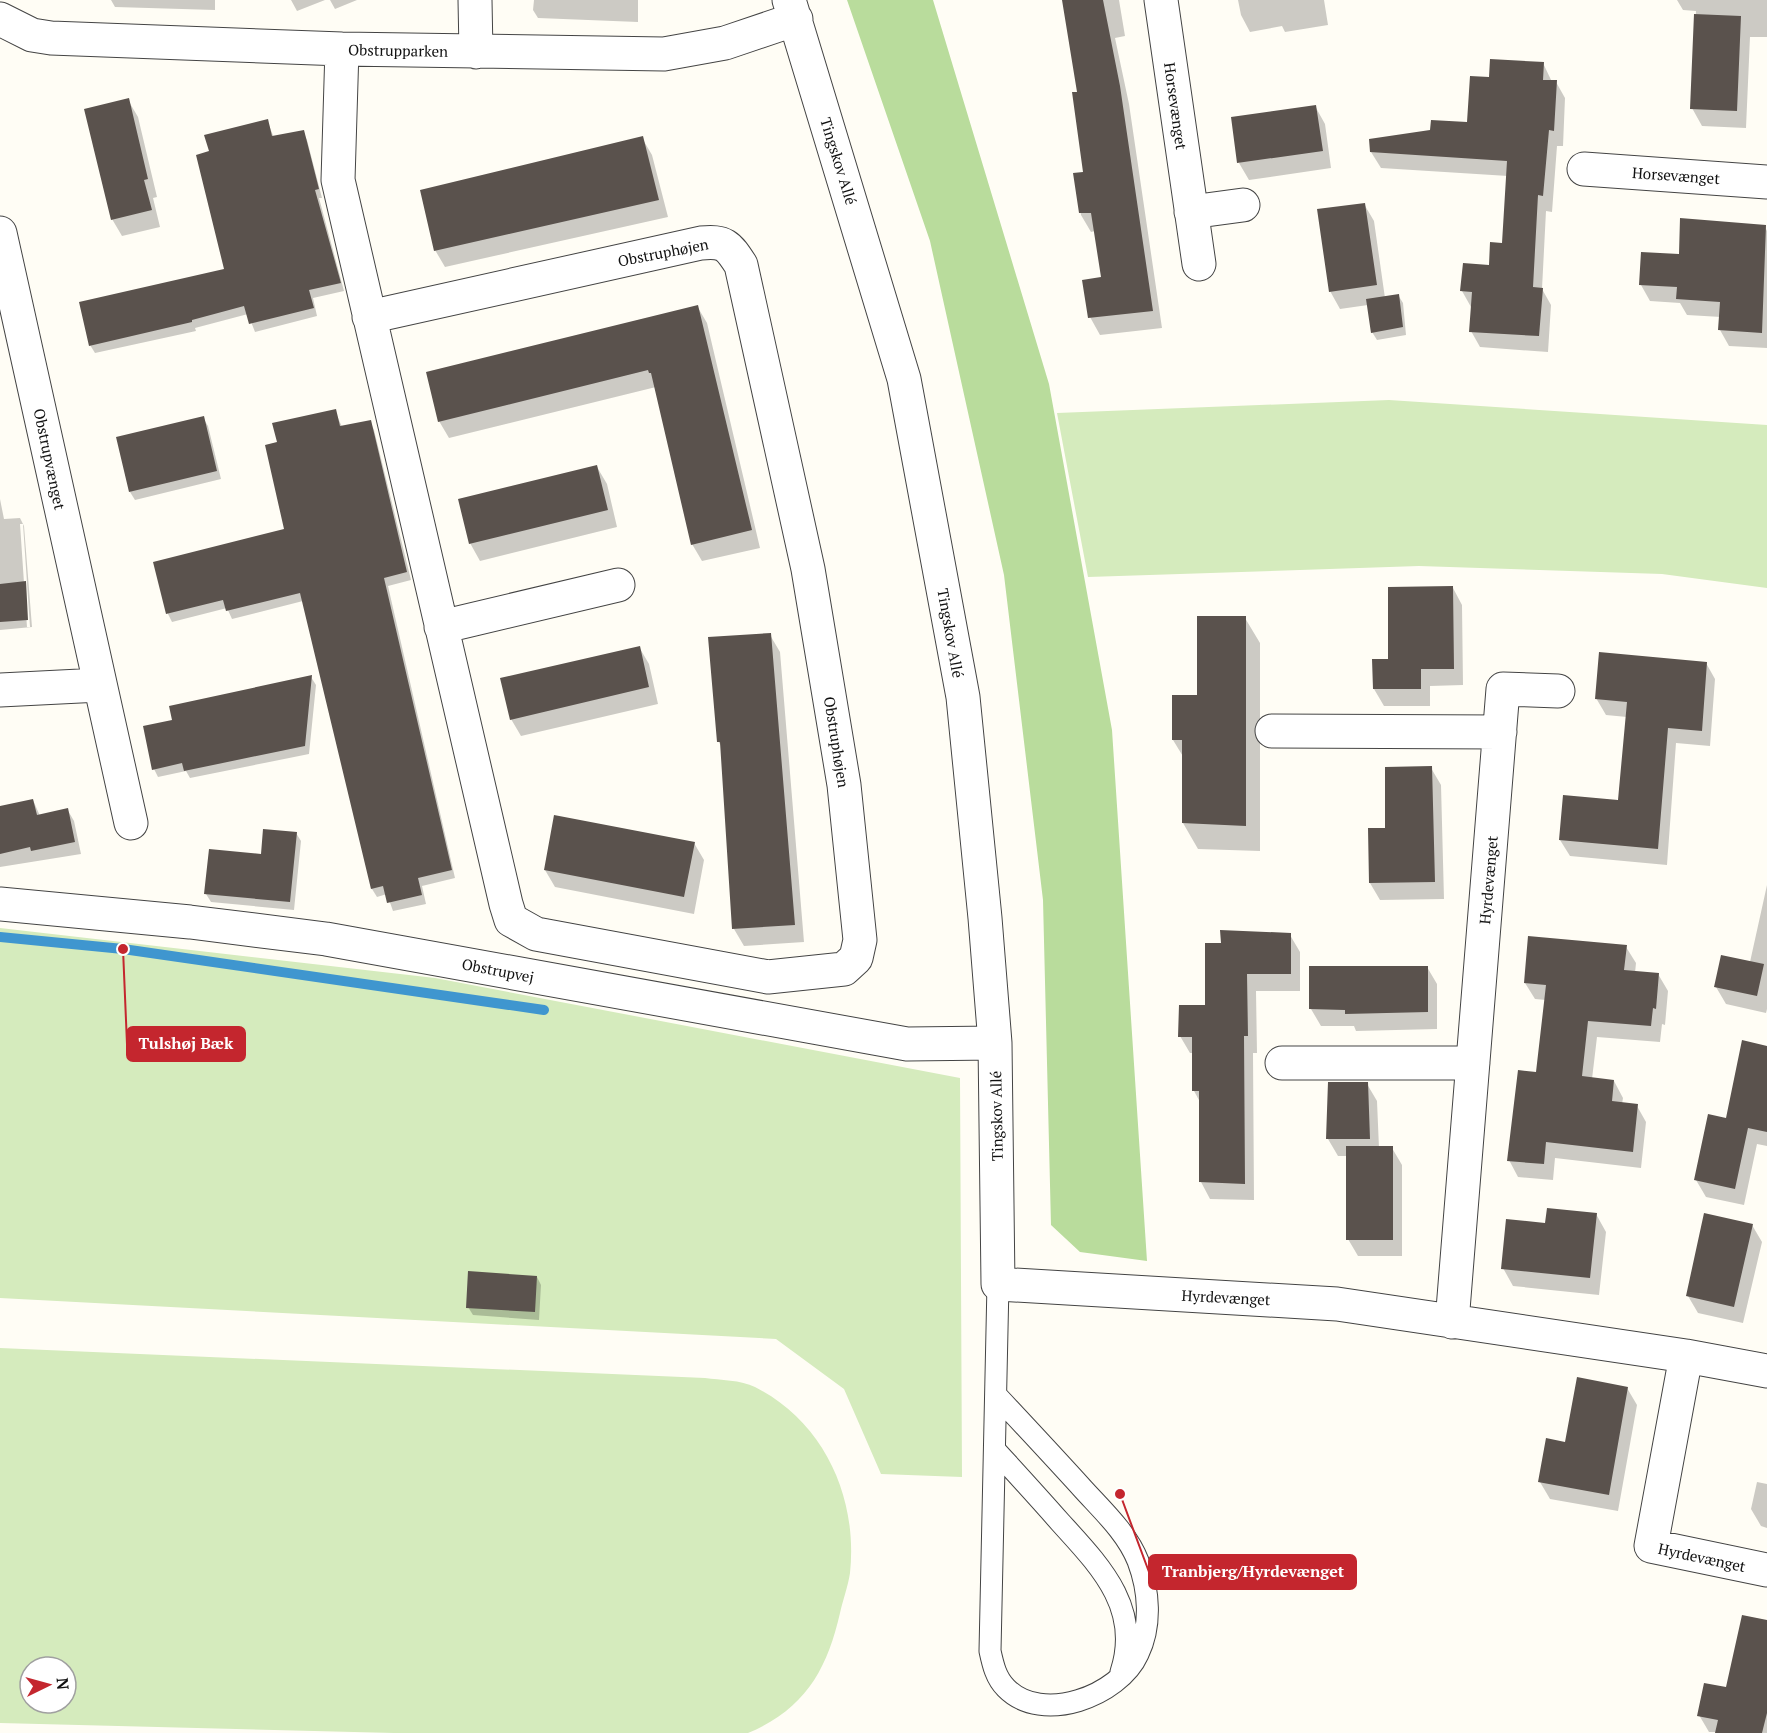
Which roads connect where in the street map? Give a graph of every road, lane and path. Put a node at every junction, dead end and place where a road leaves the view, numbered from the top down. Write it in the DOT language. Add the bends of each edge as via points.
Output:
graph roads {
  1 [pos="475,0"];
  2 [pos="1161,0"];
  3 [pos="792,10"];
  4 [pos="1,21"];
  5 [pos="342,49"];
  6 [pos="476,52"];
  7 [pos="1584,169"];
  8 [pos="1767,182"];
  9 [pos="1243,205"];
  10 [pos="1191,212"];
  11 [pos="0,234"];
  12 [pos="1199,264"];
  13 [pos="369,317"];
  14 [pos="618,585"];
  15 [pos="441,627"];
  16 [pos="100,685"];
  17 [pos="0,690"];
  18 [pos="1558,691"];
  19 [pos="1272,731"];
  20 [pos="1500,732"];
  21 [pos="131,822"];
  22 [pos="0,904"];
  23 [pos="995,1043"];
  24 [pos="1282,1063"];
  25 [pos="1473,1063"];
  26 [pos="998,1284"];
  27 [pos="1452,1322"];
  28 [pos="1686,1356"];
  29 [pos="1766,1364"];
  30 [pos="996,1395"];
  31 [pos="995,1450"];
  32 [pos="1767,1570"];
  33 [pos="1118,1680"];
  1 -- 6 [label="street"];
  2 -- 10 [label="street, Horsevænget"];
  3 -- 6 [label="street, Obstrupparken" via="725,43 663,54"];
  3 -- 23 [label="street, Tingskov Allé" via="904,379 963,697"];
  4 -- 5 [label="street, Obstrupparken" via="32,35 51,38"];
  5 -- 6 [label="street, Obstrupparken"];
  5 -- 13 [label="street, Obstruphøjen" via="338,180"];
  7 -- 8 [label="street, Horsevænget"];
  9 -- 10 [label="street"];
  10 -- 12 [label="street, Horsevænget"];
  11 -- 16 [label="street, Obstrupvænget"];
  13 -- 15 [label="street, Obstruphøjen"];
  13 -- 15 [label="street, Obstruphøjen" via="700,243 716,242 730,247 741,265 808,569 844,785 860,940 856,958 844,969 827,973 768,977 536,934 511,920"];
  14 -- 15 [label="street"];
  16 -- 17 [label="street"];
  16 -- 21 [label="street, Obstrupvænget"];
  18 -- 20 [label="street, Hyrdevænget" via="1503,689"];
  19 -- 20 [label="street"];
  20 -- 25 [label="street, Hyrdevænget"];
  22 -- 23 [label="street, Obstrupvej" via="326,939 907,1044"];
  23 -- 26 [label="street, Tingskov Allé"];
  24 -- 25 [label="street"];
  25 -- 27 [label="street, Hyrdevænget"];
  26 -- 27 [label="street, Hyrdevænget" via="1337,1304"];
  26 -- 30 [label="lane"];
  27 -- 28 [label="street, Hyrdevænget"];
  28 -- 29 [label="street, Hyrdevænget"];
  28 -- 32 [label="street, Hyrdevænget" via="1651,1546"];
  30 -- 31 [label="lane"];
  30 -- 33 [label="lane" via="1120,1529 1138,1560 1146,1591 1148,1625 1138,1655"];
  31 -- 33 [label="lane" via="1100,1565 1114,1589 1127,1637"];
  31 -- 33 [label="lane" via="990,1652 994,1672 1018,1698 1052,1705 1095,1694"];
}
